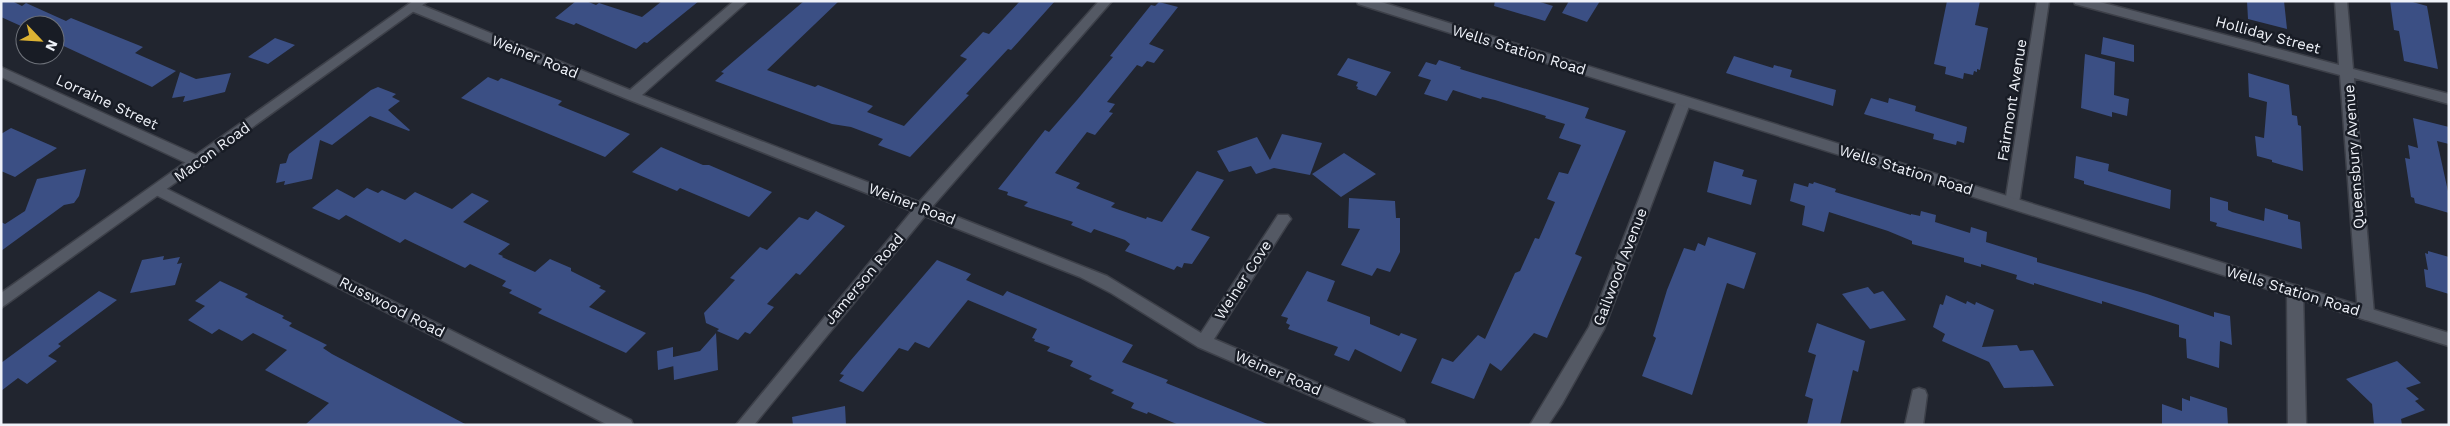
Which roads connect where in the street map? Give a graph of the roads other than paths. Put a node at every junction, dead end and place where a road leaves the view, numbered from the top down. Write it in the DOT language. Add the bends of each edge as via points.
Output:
graph roads {
  1 [pos="742,1"];
  2 [pos="1106,1"];
  3 [pos="1363,1"];
  4 [pos="2043,1"];
  5 [pos="2080,1"];
  6 [pos="2341,1"];
  7 [pos="418,4"];
  8 [pos="1,71"];
  9 [pos="2347,72"];
  10 [pos="632,96"];
  11 [pos="2449,99"];
  12 [pos="1684,101"];
  13 [pos="198,162"];
  14 [pos="159,190"];
  15 [pos="2012,203"];
  16 [pos="923,208"];
  17 [pos="1283,219"];
  18 [pos="2295,291"];
  19 [pos="1,302"];
  20 [pos="2366,314"];
  21 [pos="2449,340"];
  22 [pos="1204,342"];
  23 [pos="1919,395"];
  24 [pos="625,425"];
  25 [pos="744,425"];
  26 [pos="1398,425"];
  27 [pos="1538,425"];
  28 [pos="1914,425"];
  29 [pos="2297,425"];
  1 -- 10 [label="street"];
  2 -- 16 [label="street, Jamerson Road"];
  3 -- 12 [label="street, Wells Station Road"];
  4 -- 15 [label="street, Fairmont Avenue"];
  5 -- 9 [label="street, Holliday Street"];
  6 -- 9 [label="street, Queensbury Avenue"];
  7 -- 10 [label="street, Weiner Road"];
  7 -- 13 [label="street, Macon Road"];
  8 -- 13 [label="street, Lorraine Street"];
  9 -- 11 [label="street, Holliday Street"];
  9 -- 20 [label="street, Queensbury Avenue"];
  10 -- 16 [label="street, Weiner Road"];
  12 -- 15 [label="street, Wells Station Road"];
  12 -- 27 [label="street, Gailwood Avenue" via="1596,329"];
  13 -- 14 [label="street, Macon Road"];
  14 -- 19 [label="street, Macon Road"];
  14 -- 24 [label="street, Russwood Road"];
  15 -- 18 [label="street, Wells Station Road"];
  16 -- 22 [label="street, Weiner Road" via="1104,280"];
  16 -- 25 [label="street, Jamerson Road"];
  17 -- 22 [label="street, Weiner Cove"];
  18 -- 20 [label="street, Wells Station Road"];
  18 -- 29 [label="street"];
  20 -- 21 [label="street, Wells Station Road"];
  22 -- 26 [label="street, Weiner Road"];
  23 -- 28 [label="street"];
}
